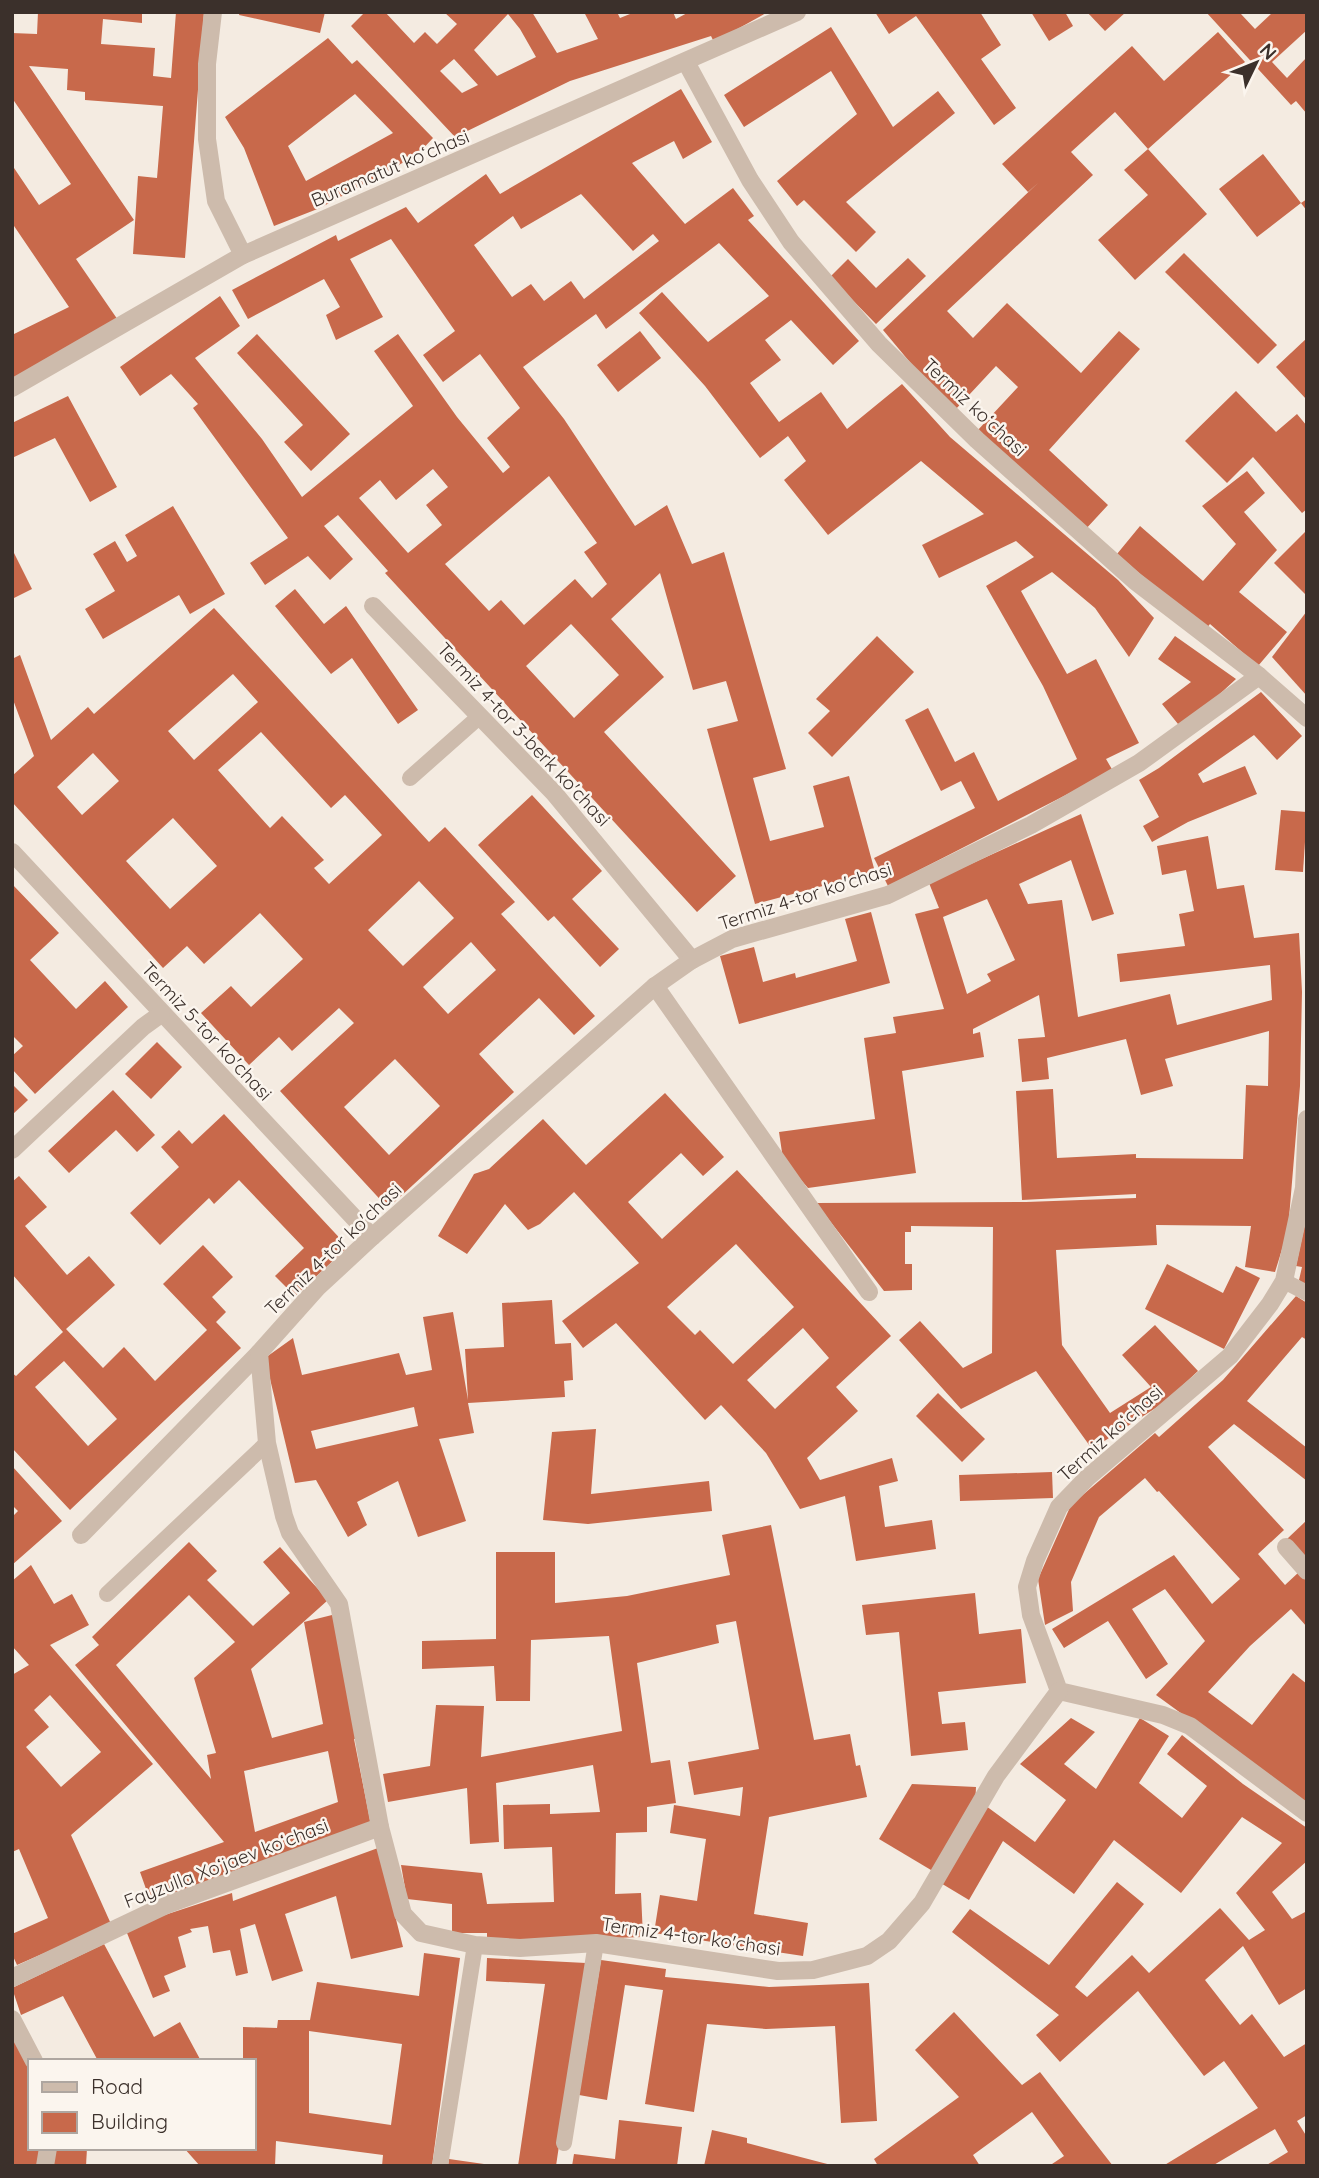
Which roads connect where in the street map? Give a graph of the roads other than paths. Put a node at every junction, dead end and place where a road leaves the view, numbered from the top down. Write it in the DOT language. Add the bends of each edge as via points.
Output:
graph roads {
  1 [pos="213,12"];
  2 [pos="797,12"];
  3 [pos="686,62"];
  4 [pos="243,255"];
  5 [pos="12,388"];
  6 [pos="373,606"];
  7 [pos="1259,676"];
  8 [pos="480,716"];
  9 [pos="1307,718"];
  10 [pos="410,778"];
  11 [pos="12,852"];
  12 [pos="692,960"];
  13 [pos="655,986"];
  14 [pos="161,1014"];
  15 [pos="1307,1119"];
  16 [pos="12,1150"];
  17 [pos="372,1237"];
  18 [pos="1284,1280"];
  19 [pos="869,1292"];
  20 [pos="1307,1293"];
  21 [pos="259,1353"];
  22 [pos="267,1444"];
  23 [pos="81,1535"];
  24 [pos="1286,1547"];
  25 [pos="1307,1571"];
  26 [pos="107,1594"];
  27 [pos="1059,1691"];
  28 [pos="1307,1813"];
  29 [pos="380,1827"];
  30 [pos="596,1943"];
  31 [pos="475,1945"];
  32 [pos="12,1978"];
  33 [pos="12,2019"];
  34 [pos="33,2059"];
  35 [pos="565,2143"];
  36 [pos="440,2166"];
  1 -- 4 [label="street" via="207,64 208,139 216,201"];
  2 -- 3 [label="street, Buramatut koʻchasi"];
  3 -- 4 [label="street, Buramatut koʻchasi"];
  3 -- 7 [label="street, Termiz koʻchasi" via="750,180 791,242 879,344 977,440 1135,581"];
  4 -- 5 [label="street, Buramatut koʻchasi"];
  6 -- 8 [label="street, Termiz 4-tor 3-berk koʼchasi"];
  7 -- 9 [label="street, Termiz koʻchasi"];
  7 -- 12 [label="street, Termiz 4-tor koʼchasi" via="1139,763 1031,825 888,895 762,928"];
  8 -- 10 [label="lane"];
  8 -- 12 [label="street, Termiz 4-tor 3-berk koʼchasi" via="554,793"];
  11 -- 14 [label="street, Termiz 5-tor koʼchasi"];
  12 -- 13 [label="street, Termiz 4-tor koʼchasi"];
  13 -- 17 [label="street, Termiz 4-tor koʼchasi"];
  13 -- 19 [label="street"];
  14 -- 16 [label="street"];
  14 -- 17 [label="street, Termiz 5-tor koʼchasi"];
  15 -- 18 [label="street, Termiz koʻchasi" via="1304,1188"];
  17 -- 21 [label="street, Termiz 4-tor koʼchasi" via="317,1288"];
  18 -- 20 [label="lane"];
  18 -- 27 [label="street, Termiz koʻchasi" via="1230,1356 1059,1507 1027,1587 1031,1615"];
  21 -- 22 [label="street, Termiz 4-tor koʼchasi"];
  21 -- 23 [label="street"];
  22 -- 26 [label="lane"];
  22 -- 29 [label="street, Termiz 4-tor koʼchasi" via="290,1533 339,1604"];
  24 -- 25 [label="street"];
  27 -- 28 [label="street" via="1163,1715 1190,1726"];
  27 -- 30 [label="street, Termiz 4-tor koʼchasi" via="996,1776 922,1903 888,1941 867,1956 813,1970 778,1971"];
  29 -- 31 [label="street, Termiz 4-tor koʼchasi" via="403,1914 411,1925 421,1933"];
  29 -- 32 [label="street, Fayzulla Xoʻjaev koʻchasi" via="166,1905"];
  30 -- 31 [label="street, Termiz 4-tor koʼchasi" via="520,1948"];
  30 -- 35 [label="lane"];
  31 -- 36 [label="lane"];
  33 -- 34 [label="street"];
}
